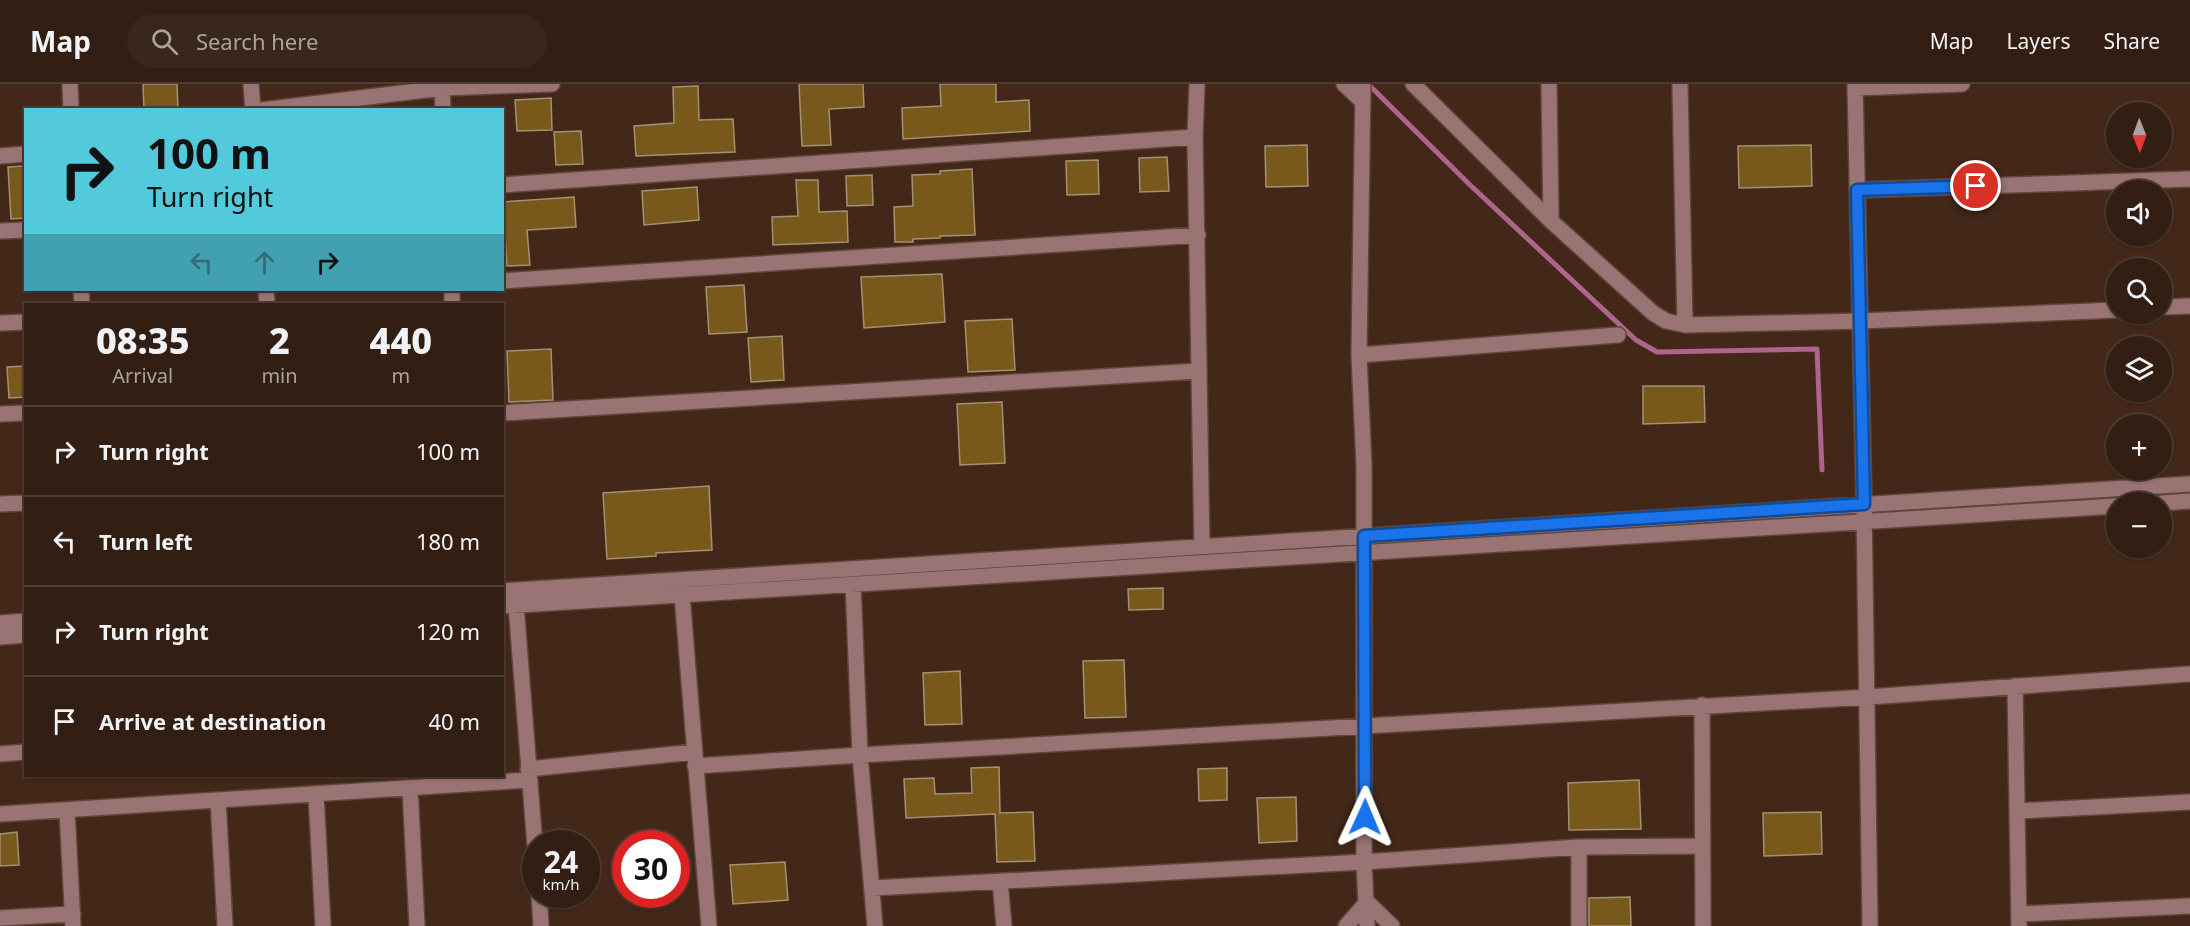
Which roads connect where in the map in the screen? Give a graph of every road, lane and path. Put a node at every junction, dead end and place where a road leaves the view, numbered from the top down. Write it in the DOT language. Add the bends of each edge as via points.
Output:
graph roads {
  1 [pos="70,84"];
  2 [pos="251,84"];
  3 [pos="552,84"];
  4 [pos="1197,84"];
  5 [pos="1344,84"];
  6 [pos="1362,84"];
  7 [pos="1413,84"];
  8 [pos="1548,84"];
  9 [pos="1680,84"];
  10 [pos="1962,84"];
  11 [pos="442,86"];
  12 [pos="1855,86"];
  13 [pos="1362,102"];
  14 [pos="71,108"];
  15 [pos="253,108"];
  16 [pos="277,108"];
  17 [pos="443,108"];
  18 [pos="1195,137"];
  19 [pos="24,154"];
  20 [pos="0,156"];
  21 [pos="2190,179"];
  22 [pos="504,185"];
  23 [pos="1857,190"];
  24 [pos="1551,221"];
  25 [pos="24,230"];
  26 [pos="0,231"];
  27 [pos="1198,235"];
  28 [pos="504,281"];
  29 [pos="2190,306"];
  30 [pos="2172,307"];
  31 [pos="2106,309"];
  32 [pos="1861,321"];
  33 [pos="24,322"];
  34 [pos="0,323"];
  35 [pos="1685,326"];
  36 [pos="1618,335"];
  37 [pos="1359,355"];
  38 [pos="1198,371"];
  39 [pos="24,412"];
  40 [pos="504,413"];
  41 [pos="0,414"];
  42 [pos="2190,484"];
  43 [pos="2190,501"];
  44 [pos="24,502"];
  45 [pos="2172,502"];
  46 [pos="0,504"];
  47 [pos="1864,504"];
  48 [pos="2106,507"];
  49 [pos="1865,522"];
  50 [pos="1364,536"];
  51 [pos="1202,546"];
  52 [pos="1364,553"];
  53 [pos="853,584"];
  54 [pos="504,591"];
  55 [pos="682,595"];
  56 [pos="509,605"];
  57 [pos="24,621"];
  58 [pos="0,623"];
  59 [pos="24,636"];
  60 [pos="0,637"];
  61 [pos="2190,674"];
  62 [pos="2014,686"];
  63 [pos="1868,697"];
  64 [pos="1702,705"];
  65 [pos="1366,725"];
  66 [pos="24,752"];
  67 [pos="0,754"];
  68 [pos="860,754"];
  69 [pos="694,759"];
  70 [pos="528,774"];
  71 [pos="503,777"];
  72 [pos="504,777"];
  73 [pos="410,788"];
  74 [pos="316,794"];
  75 [pos="218,800"];
  76 [pos="2190,802"];
  77 [pos="67,810"];
  78 [pos="2017,811"];
  79 [pos="0,814"];
  80 [pos="533,830"];
  81 [pos="1701,846"];
  82 [pos="1579,847"];
  83 [pos="1365,862"];
  84 [pos="1000,881"];
  85 [pos="872,888"];
  86 [pos="1367,902"];
  87 [pos="2190,906"];
  88 [pos="540,908"];
  89 [pos="0,918"];
  90 [pos="73,920"];
  91 [pos="2019,920"];
  92 [pos="225,926"];
  93 [pos="323,926"];
  94 [pos="417,926"];
  95 [pos="542,926"];
  96 [pos="709,926"];
  97 [pos="875,926"];
  98 [pos="1004,926"];
  99 [pos="1346,926"];
  100 [pos="1367,926"];
  101 [pos="1392,926"];
  102 [pos="1579,926"];
  103 [pos="1702,926"];
  104 [pos="1870,926"];
  1 -- 14 [label="street"];
  2 -- 15 [label="street"];
  3 -- 11 [label="street"];
  4 -- 18 [label="street"];
  5 -- 13 [label="street"];
  6 -- 13 [label="street"];
  7 -- 24 [label="street"];
  8 -- 24 [label="street"];
  9 -- 35 [label="street"];
  10 -- 12 [label="street"];
  11 -- 16 [label="street"];
  11 -- 17 [label="street"];
  12 -- 23 [label="street"];
  13 -- 37 [label="street"];
  18 -- 22 [label="street"];
  18 -- 27 [label="street"];
  19 -- 20 [label="street"];
  21 -- 23 [label="street"];
  23 -- 32 [label="street"];
  24 -- 35 [label="street" via="1660,318"];
  25 -- 26 [label="street"];
  27 -- 28 [label="street"];
  27 -- 38 [label="street"];
  29 -- 30 [label="street"];
  31 -- 32 [label="street"];
  32 -- 35 [label="street"];
  32 -- 47 [label="street"];
  33 -- 34 [label="street"];
  36 -- 37 [label="street"];
  37 -- 50 [label="street"];
  38 -- 40 [label="street"];
  38 -- 51 [label="street"];
  39 -- 41 [label="street"];
  42 -- 47 [label="street"];
  43 -- 45 [label="street"];
  44 -- 46 [label="street"];
  47 -- 49 [label="street"];
  47 -- 50 [label="street"];
  48 -- 49 [label="street"];
  49 -- 52 [label="street"];
  49 -- 63 [label="street"];
  50 -- 51 [label="street"];
  50 -- 52 [label="street"];
  51 -- 54 [label="street"];
  52 -- 53 [label="street"];
  52 -- 65 [label="street"];
  53 -- 55 [label="street"];
  53 -- 68 [label="street"];
  55 -- 56 [label="street"];
  55 -- 69 [label="street"];
  56 -- 70 [label="street"];
  57 -- 58 [label="street"];
  59 -- 60 [label="street"];
  61 -- 62 [label="street"];
  62 -- 63 [label="street"];
  62 -- 78 [label="street"];
  63 -- 64 [label="street"];
  63 -- 104 [label="street"];
  64 -- 65 [label="street"];
  64 -- 81 [label="street"];
  65 -- 68 [label="street"];
  65 -- 83 [label="street"];
  66 -- 67 [label="street"];
  68 -- 69 [label="street"];
  68 -- 85 [label="street"];
  69 -- 70 [label="street"];
  69 -- 96 [label="street"];
  70 -- 72 [label="street"];
  70 -- 80 [label="street"];
  71 -- 73 [label="street"];
  73 -- 74 [label="street"];
  73 -- 94 [label="street"];
  74 -- 75 [label="street"];
  74 -- 93 [label="street"];
  75 -- 77 [label="street"];
  75 -- 92 [label="street"];
  76 -- 78 [label="street"];
  77 -- 79 [label="street"];
  77 -- 90 [label="street"];
  78 -- 91 [label="street"];
  81 -- 82 [label="street"];
  81 -- 103 [label="street"];
  82 -- 83 [label="street"];
  82 -- 102 [label="street"];
  83 -- 84 [label="street"];
  83 -- 86 [label="street"];
  84 -- 85 [label="street"];
  84 -- 98 [label="street"];
  85 -- 97 [label="street"];
  86 -- 99 [label="street"];
  86 -- 100 [label="street"];
  86 -- 101 [label="street"];
  87 -- 91 [label="street"];
  88 -- 95 [label="street"];
  89 -- 90 [label="street"];
}
